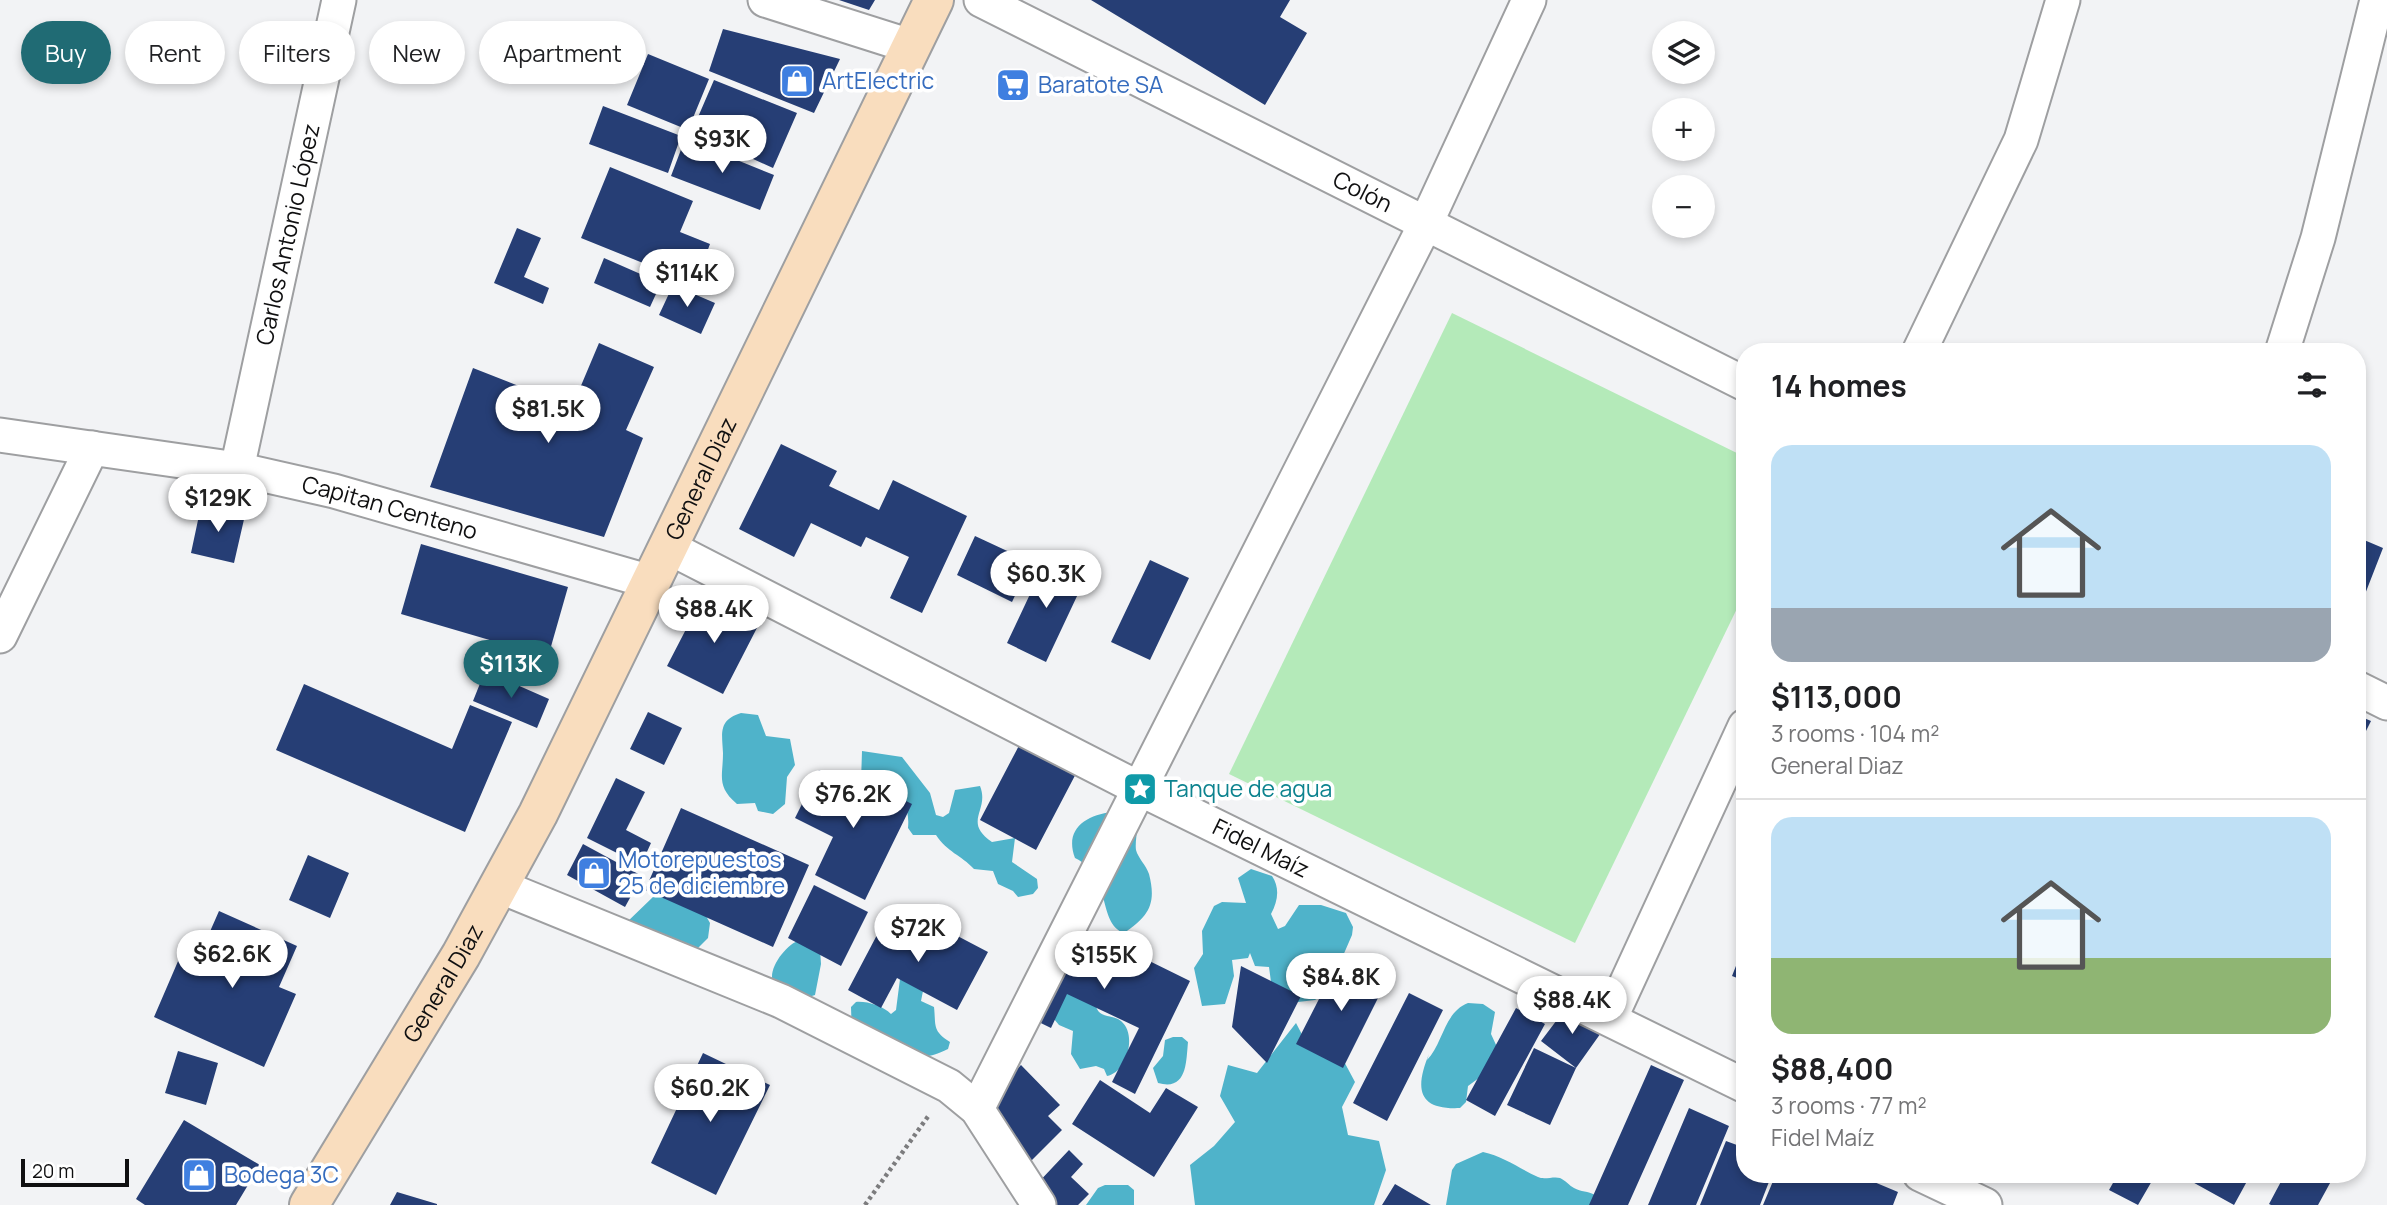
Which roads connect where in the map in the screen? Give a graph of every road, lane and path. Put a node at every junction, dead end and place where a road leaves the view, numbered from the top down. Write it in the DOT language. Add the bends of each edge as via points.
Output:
graph roads {
  1 [pos="339,0"];
  2 [pos="765,0"];
  3 [pos="934,0"];
  4 [pos="981,0"];
  5 [pos="1529,0"];
  6 [pos="2063,0"];
  7 [pos="2377,0"];
  8 [pos="910,46"];
  9 [pos="1426,223"];
  10 [pos="1923,343"];
  11 [pos="2285,343"];
  12 [pos="1736,379"];
  13 [pos="0,435"];
  14 [pos="92,448"];
  15 [pos="237,468"];
  16 [pos="668,547"];
  17 [pos="651,582"];
  18 [pos="0,636"];
  19 [pos="2366,692"];
  20 [pos="2387,703"];
  21 [pos="1736,745"];
  22 [pos="1140,789"];
  23 [pos="499,886"];
  24 [pos="1610,1018"];
  25 [pos="1736,1081"];
  26 [pos="949,1086"];
  27 [pos="977,1109"];
  28 [pos="1942,1186"];
  29 [pos="309,1205"];
  30 [pos="864,1205"];
  31 [pos="1039,1205"];
  32 [pos="1985,1205"];
  1 -- 15 [label="street, Carlos Antonio López"];
  2 -- 8 [label="street"];
  3 -- 8 [label="main road, General Diaz"];
  4 -- 9 [label="street, Colón"];
  5 -- 9 [label="street"];
  6 -- 10 [label="street" via="2021,140"];
  7 -- 11 [label="street" via="2318,238"];
  8 -- 16 [label="main road, General Diaz"];
  9 -- 12 [label="street, Colón"];
  9 -- 22 [label="street"];
  13 -- 14 [label="street, Capitan Centeno"];
  14 -- 15 [label="street, Capitan Centeno"];
  14 -- 18 [label="street"];
  15 -- 17 [label="street, Capitan Centeno" via="334,491"];
  16 -- 17 [label="main road, General Diaz"];
  16 -- 22 [label="street, Fidel Maíz"];
  17 -- 23 [label="main road, General Diaz"];
  19 -- 20 [label="street"];
  21 -- 24 [label="street"];
  22 -- 24 [label="street, Fidel Maíz"];
  22 -- 27 [label="street"];
  23 -- 26 [label="street" via="781,1001"];
  23 -- 29 [label="main road, General Diaz"];
  24 -- 25 [label="street, Fidel Maíz"];
  26 -- 27 [label="street"];
  26 -- 30 [label="path"];
  27 -- 31 [label="street"];
  28 -- 32 [label="street"];
}
